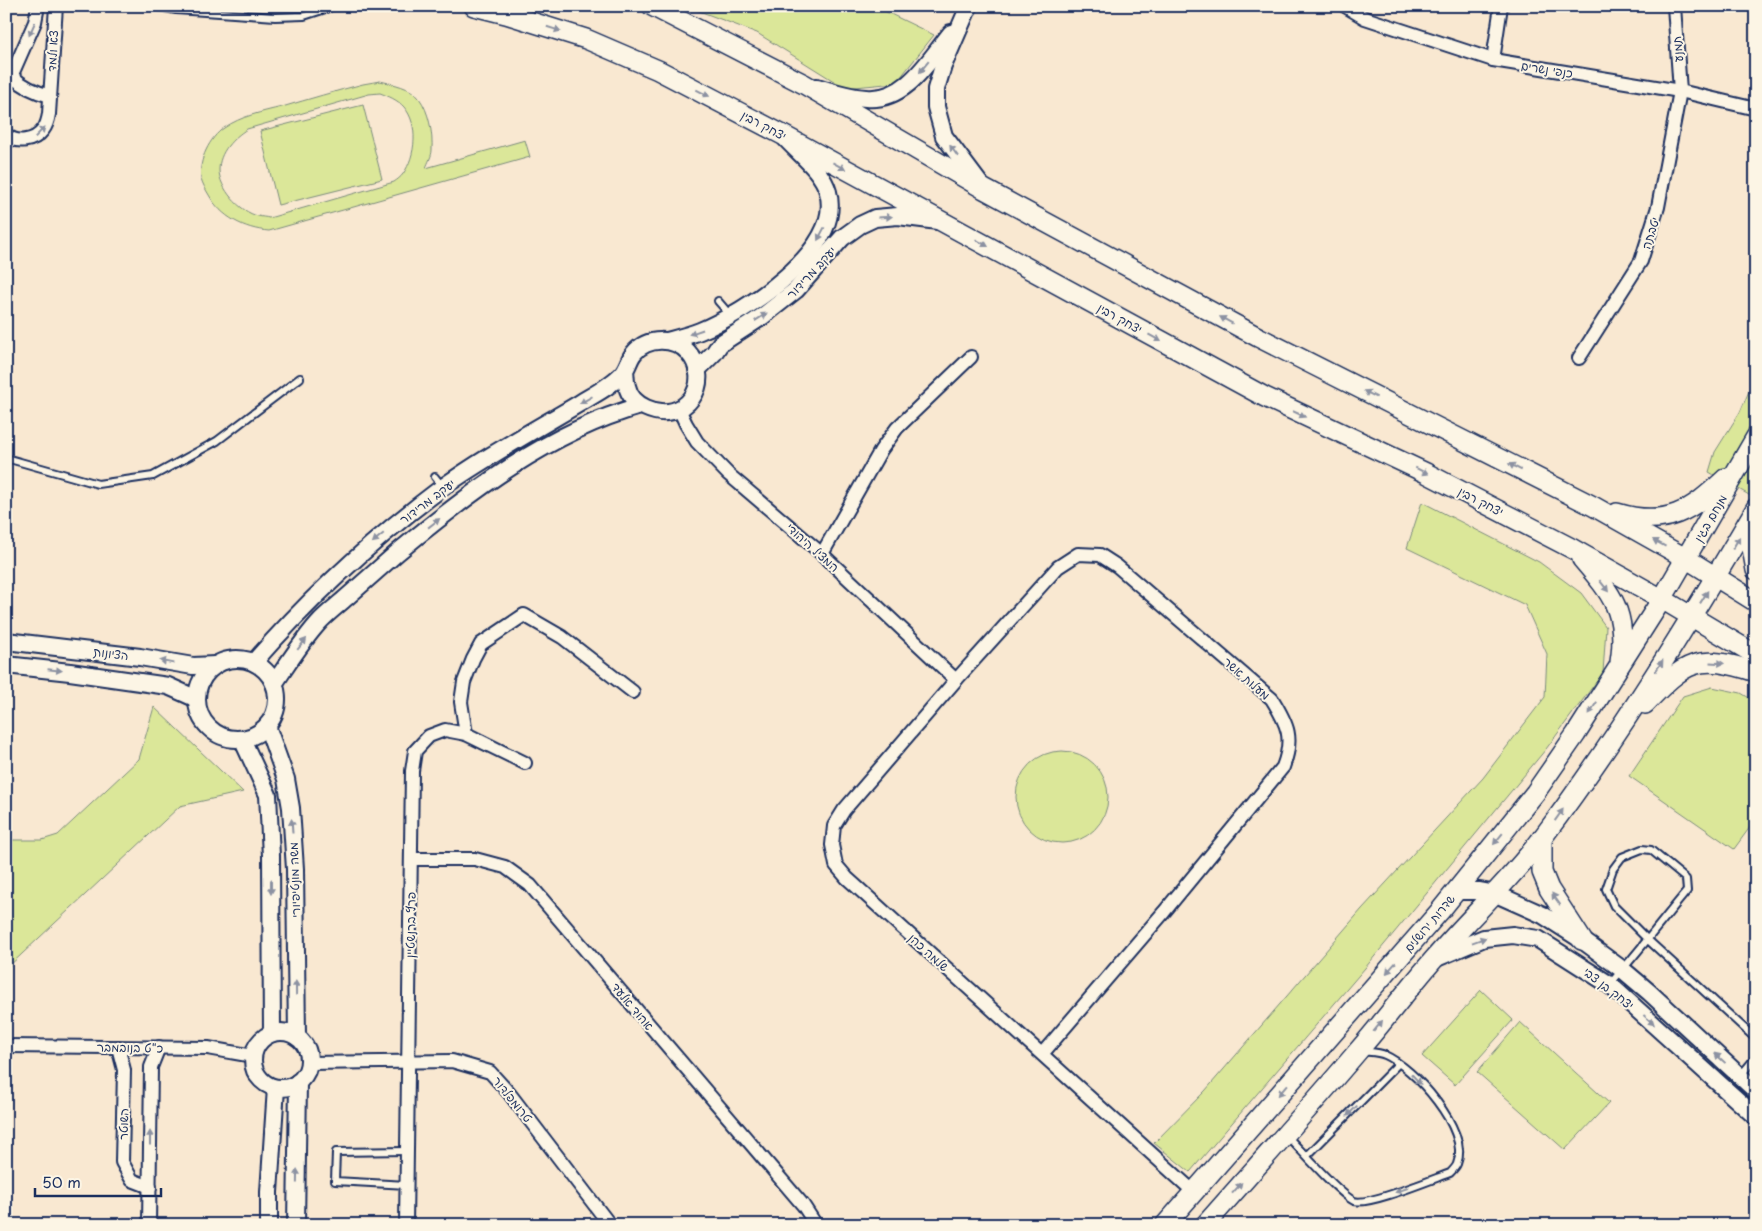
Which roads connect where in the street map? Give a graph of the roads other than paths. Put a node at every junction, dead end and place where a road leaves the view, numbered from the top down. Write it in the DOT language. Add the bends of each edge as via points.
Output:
graph roads {
  1 [pos="38,6"];
  2 [pos="56,6"];
  3 [pos="153,6"];
  4 [pos="335,6"];
  5 [pos="474,6"];
  6 [pos="652,6"];
  7 [pos="1345,6"];
  8 [pos="1502,6"];
  9 [pos="1674,6"];
  10 [pos="967,11"];
  11 [pos="1493,60"];
  12 [pos="9,82"];
  13 [pos="804,84"];
  14 [pos="1680,91"];
  15 [pos="50,96"];
  16 [pos="1756,109"];
  17 [pos="6,134"];
  18 [pos="781,134"];
  19 [pos="984,189"];
  20 [pos="941,221"];
  21 [pos="718,301"];
  22 [pos="730,316"];
  23 [pos="668,341"];
  24 [pos="972,357"];
  25 [pos="1579,358"];
  26 [pos="697,370"];
  27 [pos="625,371"];
  28 [pos="300,378"];
  29 [pos="640,406"];
  30 [pos="679,409"];
  31 [pos="1756,437"];
  32 [pos="6,458"];
  33 [pos="1742,461"];
  34 [pos="1594,506"];
  35 [pos="1756,508"];
  36 [pos="1756,534"];
  37 [pos="1573,549"];
  38 [pos="822,554"];
  39 [pos="1686,559"];
  40 [pos="1756,570"];
  41 [pos="1716,577"];
  42 [pos="1662,599"];
  43 [pos="1756,602"];
  44 [pos="1692,616"];
  45 [pos="6,641"];
  46 [pos="1756,655"];
  47 [pos="254,662"];
  48 [pos="6,665"];
  49 [pos="215,665"];
  50 [pos="1619,666"];
  51 [pos="1756,672"];
  52 [pos="956,680"];
  53 [pos="274,684"];
  54 [pos="634,692"];
  55 [pos="197,699"];
  56 [pos="267,726"];
  57 [pos="466,734"];
  58 [pos="242,739"];
  59 [pos="1611,740"];
  60 [pos="525,763"];
  61 [pos="1542,838"];
  62 [pos="411,859"];
  63 [pos="1456,891"];
  64 [pos="1496,894"];
  65 [pos="1582,940"];
  66 [pos="1647,940"];
  67 [pos="1434,959"];
  68 [pos="1623,970"];
  69 [pos="1610,985"];
  70 [pos="272,1033"];
  71 [pos="297,1037"];
  72 [pos="1756,1039"];
  73 [pos="6,1046"];
  74 [pos="118,1047"];
  75 [pos="159,1047"];
  76 [pos="1358,1051"];
  77 [pos="1042,1054"];
  78 [pos="253,1056"];
  79 [pos="1756,1057"];
  80 [pos="408,1061"];
  81 [pos="309,1063"];
  82 [pos="1398,1064"];
  83 [pos="1739,1077"];
  84 [pos="298,1082"];
  85 [pos="276,1088"];
  86 [pos="1756,1091"];
  87 [pos="1756,1117"];
  88 [pos="1285,1134"];
  89 [pos="407,1150"];
  90 [pos="1307,1156"];
  91 [pos="407,1185"];
  92 [pos="150,1187"];
  93 [pos="1194,1192"];
  94 [pos="149,1225"];
  95 [pos="269,1225"];
  96 [pos="296,1225"];
  97 [pos="406,1225"];
  98 [pos="610,1225"];
  99 [pos="816,1225"];
  100 [pos="1165,1225"];
  101 [pos="1205,1225"];
  1 -- 12 [label="street, צא ולמד, one-way" via="35,22"];
  2 -- 15 [label="street, צא ולמד"];
  3 -- 4 [label="lane" via="275,17 304,16"];
  5 -- 18 [label="main road, יצחק רבין, one-way" via="586,38 658,70"];
  6 -- 13 [label="main road"];
  7 -- 11 [label="street, כנפי נשרים" via="1365,18"];
  8 -- 11 [label="street"];
  9 -- 14 [label="street, תמנע"];
  10 -- 13 [label="street, one-way" via="911,84 885,97 846,96"];
  19 -- 10 [label="street, one-way" via="944,136 936,107 936,89 943,66"];
  11 -- 14 [label="street, כנפי נשרים"];
  12 -- 15 [label="street, צא ולמד"];
  13 -- 19 [label="main road"];
  14 -- 16 [label="street, כנפי נשרים"];
  14 -- 25 [label="street, יטבתה" via="1658,207 1640,261"];
  17 -- 15 [label="street, צא ולמד, one-way" via="20,141 42,132 49,114"];
  18 -- 20 [label="main road, יצחק רבין, one-way"];
  18 -- 22 [label="street, יעקב מרידור, one-way" via="820,176 828,192 830,207 824,232 774,288"];
  34 -- 19 [label="main road, one-way" via="1258,337"];
  26 -- 20 [label="street, יעקב מרידור, one-way" via="720,344 796,290 842,238 860,225 875,218 898,216"];
  20 -- 37 [label="main road, יצחק רבין, one-way" via="1265,398 1426,473"];
  21 -- 22 [label="lane"];
  22 -- 23 [label="street, יעקב מרידור, one-way" via="699,332"];
  23 -- 26 [label="street" via="687,351"];
  23 -- 27 [label="street" via="645,344 629,360"];
  24 -- 38 [label="street" via="897,428"];
  26 -- 30 [label="street" via="696,388 687,404"];
  27 -- 29 [label="street" via="626,386"];
  27 -- 47 [label="street, יעקב מרידור, one-way" via="606,388 496,453 439,482 290,620"];
  28 -- 32 [label="lane" via="218,441 153,476 98,484"];
  29 -- 30 [label="street" via="666,413"];
  53 -- 29 [label="street, יעקב מרידור, one-way" via="321,620 471,494 518,462 574,432 606,416"];
  30 -- 38 [label="street, המציל היהודי" via="697,442 728,474"];
  31 -- 33 [label="main road, מנחם בגין"];
  33 -- 34 [label="main road" via="1703,499 1680,514 1649,520"];
  33 -- 39 [label="main road, מנחם בגין"];
  39 -- 34 [label="main road, one-way"];
  41 -- 35 [label="main road, one-way"];
  36 -- 40 [label="main road" via="1752,548"];
  37 -- 42 [label="main road, יצחק רבין"];
  37 -- 50 [label="main road, one-way" via="1611,594 1618,608 1622,644"];
  38 -- 52 [label="street, המציל היהודי"];
  39 -- 41 [label="main road"];
  39 -- 42 [label="main road, מנחם בגין"];
  41 -- 43 [label="main road"];
  44 -- 41 [label="main road, one-way"];
  42 -- 44 [label="main road, יצחק רבין"];
  42 -- 50 [label="main road, שדרות ירושלים"];
  44 -- 46 [label="main road, יצחק רבין"];
  59 -- 44 [label="main road, one-way"];
  49 -- 45 [label="street, הציונות, one-way" via="193,666"];
  47 -- 49 [label="street" via="227,660"];
  47 -- 53 [label="street" via="270,675"];
  48 -- 55 [label="street, הציונות, one-way" via="168,686"];
  49 -- 55 [label="street" via="205,674"];
  50 -- 63 [label="main road, שדרות ירושלים, one-way" via="1535,793"];
  59 -- 51 [label="main road, one-way" via="1668,680 1689,666 1720,662"];
  52 -- 77 [label="street, שלמה כהן" via="844,810 834,826 832,845 836,865"];
  52 -- 77 [label="street, מעלות אשר" via="1058,567 1078,554 1100,554 1272,700 1283,717 1288,734 1289,751 1282,767"];
  53 -- 56 [label="street" via="277,706"];
  54 -- 57 [label="street" via="562,637 524,615 481,644 473,659 461,702"];
  55 -- 58 [label="street" via="199,713 216,734 228,739"];
  56 -- 58 [label="street"];
  71 -- 56 [label="street, משה מונטיפיורי, one-way" via="291,808 286,779"];
  57 -- 60 [label="street, פרץ ברנשטיין"];
  57 -- 62 [label="street, פרץ ברנשטיין" via="445,730 429,736 415,751"];
  58 -- 70 [label="street, משה מונטיפיורי, one-way" via="268,795"];
  61 -- 59 [label="main road, one-way"];
  61 -- 64 [label="main road"];
  65 -- 61 [label="main road, one-way" via="1549,889 1542,872"];
  62 -- 80 [label="street, פרץ ברנשטיין"];
  62 -- 99 [label="street, אהוד אלעד" via="476,859 505,867 530,885 803,1205"];
  63 -- 64 [label="street, יצחק בן צבי" via="1480,890"];
  63 -- 93 [label="main road, שדרות ירושלים, one-way"];
  64 -- 65 [label="street, יצחק בן צבי" via="1543,915"];
  64 -- 67 [label="main road"];
  65 -- 68 [label="street, יצחק בן צבי"];
  66 -- 66 [label="lane" via="1614,906 1606,889 1613,869 1622,857 1642,849 1650,850 1686,879 1687,891"];
  66 -- 68 [label="lane"];
  66 -- 72 [label="lane"];
  67 -- 69 [label="street, יצחק בן צבי, one-way" via="1484,938 1514,935 1538,939"];
  76 -- 67 [label="main road, one-way"];
  68 -- 69 [label="lane"];
  83 -- 68 [label="street, יצחק בן צבי, one-way"];
  69 -- 87 [label="street, יצחק בן צבי, one-way"];
  70 -- 71 [label="street" via="289,1033"];
  70 -- 78 [label="street" via="258,1044"];
  71 -- 81 [label="street" via="306,1048"];
  73 -- 74 [label="street, כ\"ט בנובמבר"];
  74 -- 75 [label="street, כ\"ט בנובמבר"];
  74 -- 92 [label="street, השוטר" via="124,1070 122,1162 132,1180"];
  75 -- 78 [label="street, כ\"ט בנובמבר" via="208,1048"];
  92 -- 75 [label="street, one-way" via="151,1068"];
  76 -- 82 [label="lane" via="1384,1054"];
  76 -- 88 [label="main road"];
  77 -- 93 [label="street, שלמה כהן"];
  78 -- 85 [label="street" via="256,1073"];
  79 -- 83 [label="lane"];
  80 -- 81 [label="street, טרומפלדור"];
  80 -- 89 [label="street, פרץ ברנשטיין"];
  80 -- 98 [label="street, טרומפלדור" via="452,1061 490,1072"];
  81 -- 84 [label="street"];
  82 -- 90 [label="lane, one-way"];
  82 -- 90 [label="lane, one-way" via="1408,1070 1440,1105 1454,1129 1459,1148 1457,1164 1450,1173 1373,1200 1355,1201"];
  83 -- 86 [label="street, יצחק בן צבי"];
  84 -- 85 [label="street"];
  96 -- 84 [label="street, one-way"];
  85 -- 95 [label="street"];
  88 -- 90 [label="lane"];
  101 -- 88 [label="main road, one-way"];
  89 -- 91 [label="street, פרץ ברנשטיין"];
  89 -- 91 [label="lane" via="336,1152 335,1182"];
  91 -- 97 [label="street, פרץ ברנשטיין"];
  92 -- 94 [label="street"];
  93 -- 100 [label="main road, שדרות ירושלים"];
}
